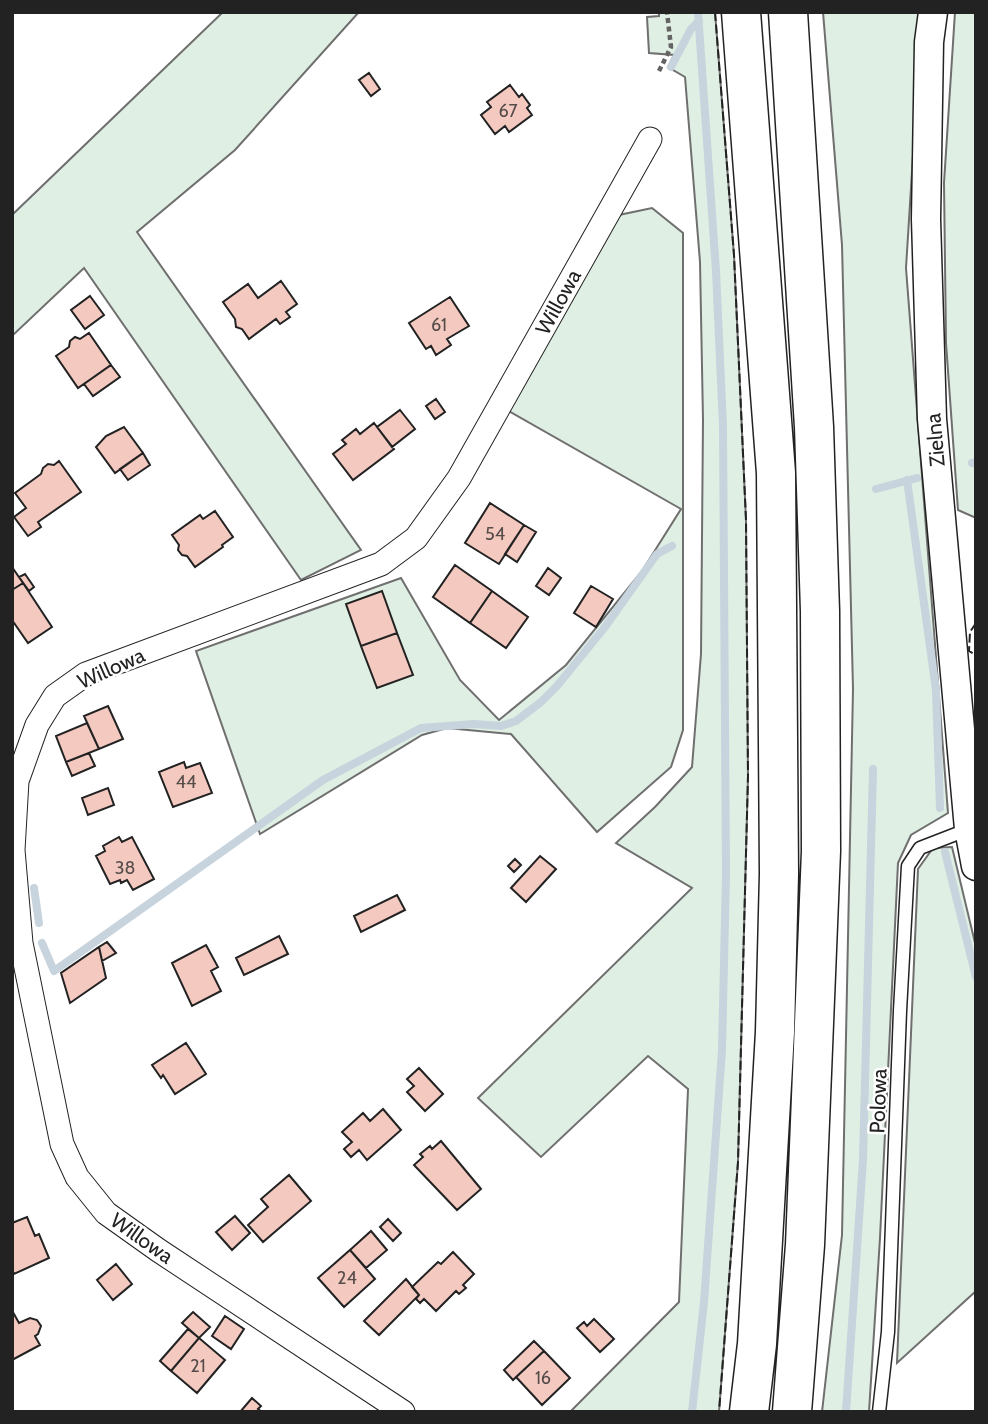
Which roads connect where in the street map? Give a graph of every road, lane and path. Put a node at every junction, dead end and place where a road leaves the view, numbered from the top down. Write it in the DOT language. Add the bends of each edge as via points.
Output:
graph roads {
  1 [pos="667,12"];
  2 [pos="741,12"];
  3 [pos="788,12"];
  4 [pos="933,12"];
  5 [pos="659,71"];
  6 [pos="650,139"];
  7 [pos="969,829"];
  8 [pos="976,866"];
  9 [pos="402,1412"];
  10 [pos="749,1412"];
  11 [pos="793,1412"];
  12 [pos="879,1412"];
  1 -- 5 [label="path" via="671,47"];
  2 -- 10 [label="highway" via="775,473 779,874 775,1032"];
  3 -- 11 [label="highway" via="814,427 821,824 805,1245"];
  4 -- 7 [label="street, Zielna" via="926,219 932,419"];
  6 -- 9 [label="street, Willowa" via="460,478 416,538 380,564 86,674 55,696 37,724 17,781 13,850 21,943 62,1144 78,1177 117,1221"];
  7 -- 8 [label="street, Zielna"];
  7 -- 12 [label="lane, Polowa" via="920,848 908,866 888,1332"];
}
